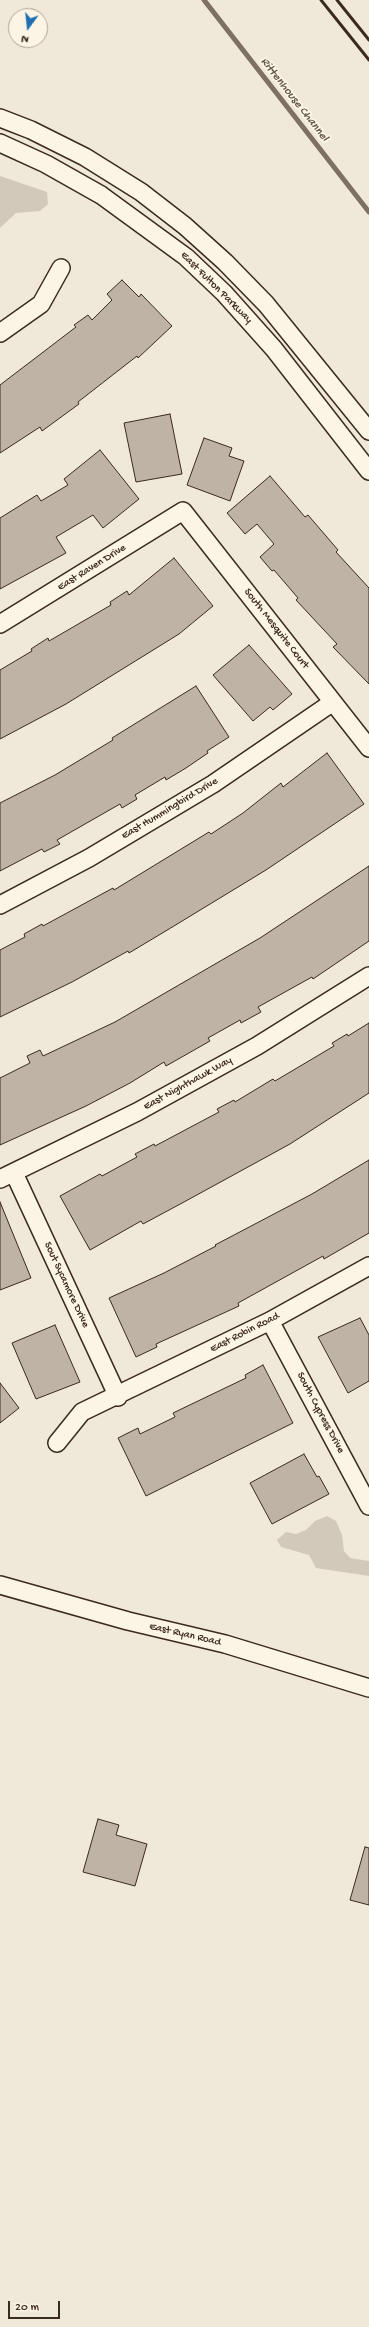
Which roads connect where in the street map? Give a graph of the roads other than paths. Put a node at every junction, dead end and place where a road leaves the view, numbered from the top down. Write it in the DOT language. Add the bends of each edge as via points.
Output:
graph roads {
  1 [pos="0,118"];
  2 [pos="0,143"];
  3 [pos="61,268"];
  4 [pos="0,333"];
  5 [pos="369,432"];
  6 [pos="369,471"];
  7 [pos="183,511"];
  8 [pos="0,624"];
  9 [pos="333,702"];
  10 [pos="369,748"];
  11 [pos="0,905"];
  12 [pos="369,976"];
  13 [pos="7,1176"];
  14 [pos="369,1266"];
  15 [pos="270,1321"];
  16 [pos="118,1397"];
  17 [pos="57,1443"];
  18 [pos="369,1506"];
  19 [pos="0,1585"];
  20 [pos="369,1688"];
  1 -- 5 [label="street, East Fulton Parkway" via="85,157 141,192 185,226 266,304"];
  2 -- 6 [label="street, East Fulton Parkway" via="46,164 101,195 186,257 224,293 274,349"];
  3 -- 4 [label="street" via="41,304"];
  7 -- 8 [label="street, East Raven Drive"];
  7 -- 9 [label="street, South Mesquite Court"];
  9 -- 10 [label="street, South Mesquite Court"];
  9 -- 11 [label="street, East Hummingbird Drive" via="213,784 89,858"];
  12 -- 13 [label="street, East Nighthawk Way" via="257,1046 137,1112"];
  13 -- 16 [label="street, Sout Sycamore Drive"];
  14 -- 15 [label="street, East Robin Road"];
  15 -- 16 [label="street, East Robin Road"];
  15 -- 18 [label="street, South Cypress Drive"];
  16 -- 17 [label="street, East Robin Road" via="82,1412"];
  19 -- 20 [label="street, East Ryan Road" via="128,1621 225,1644"];
}
